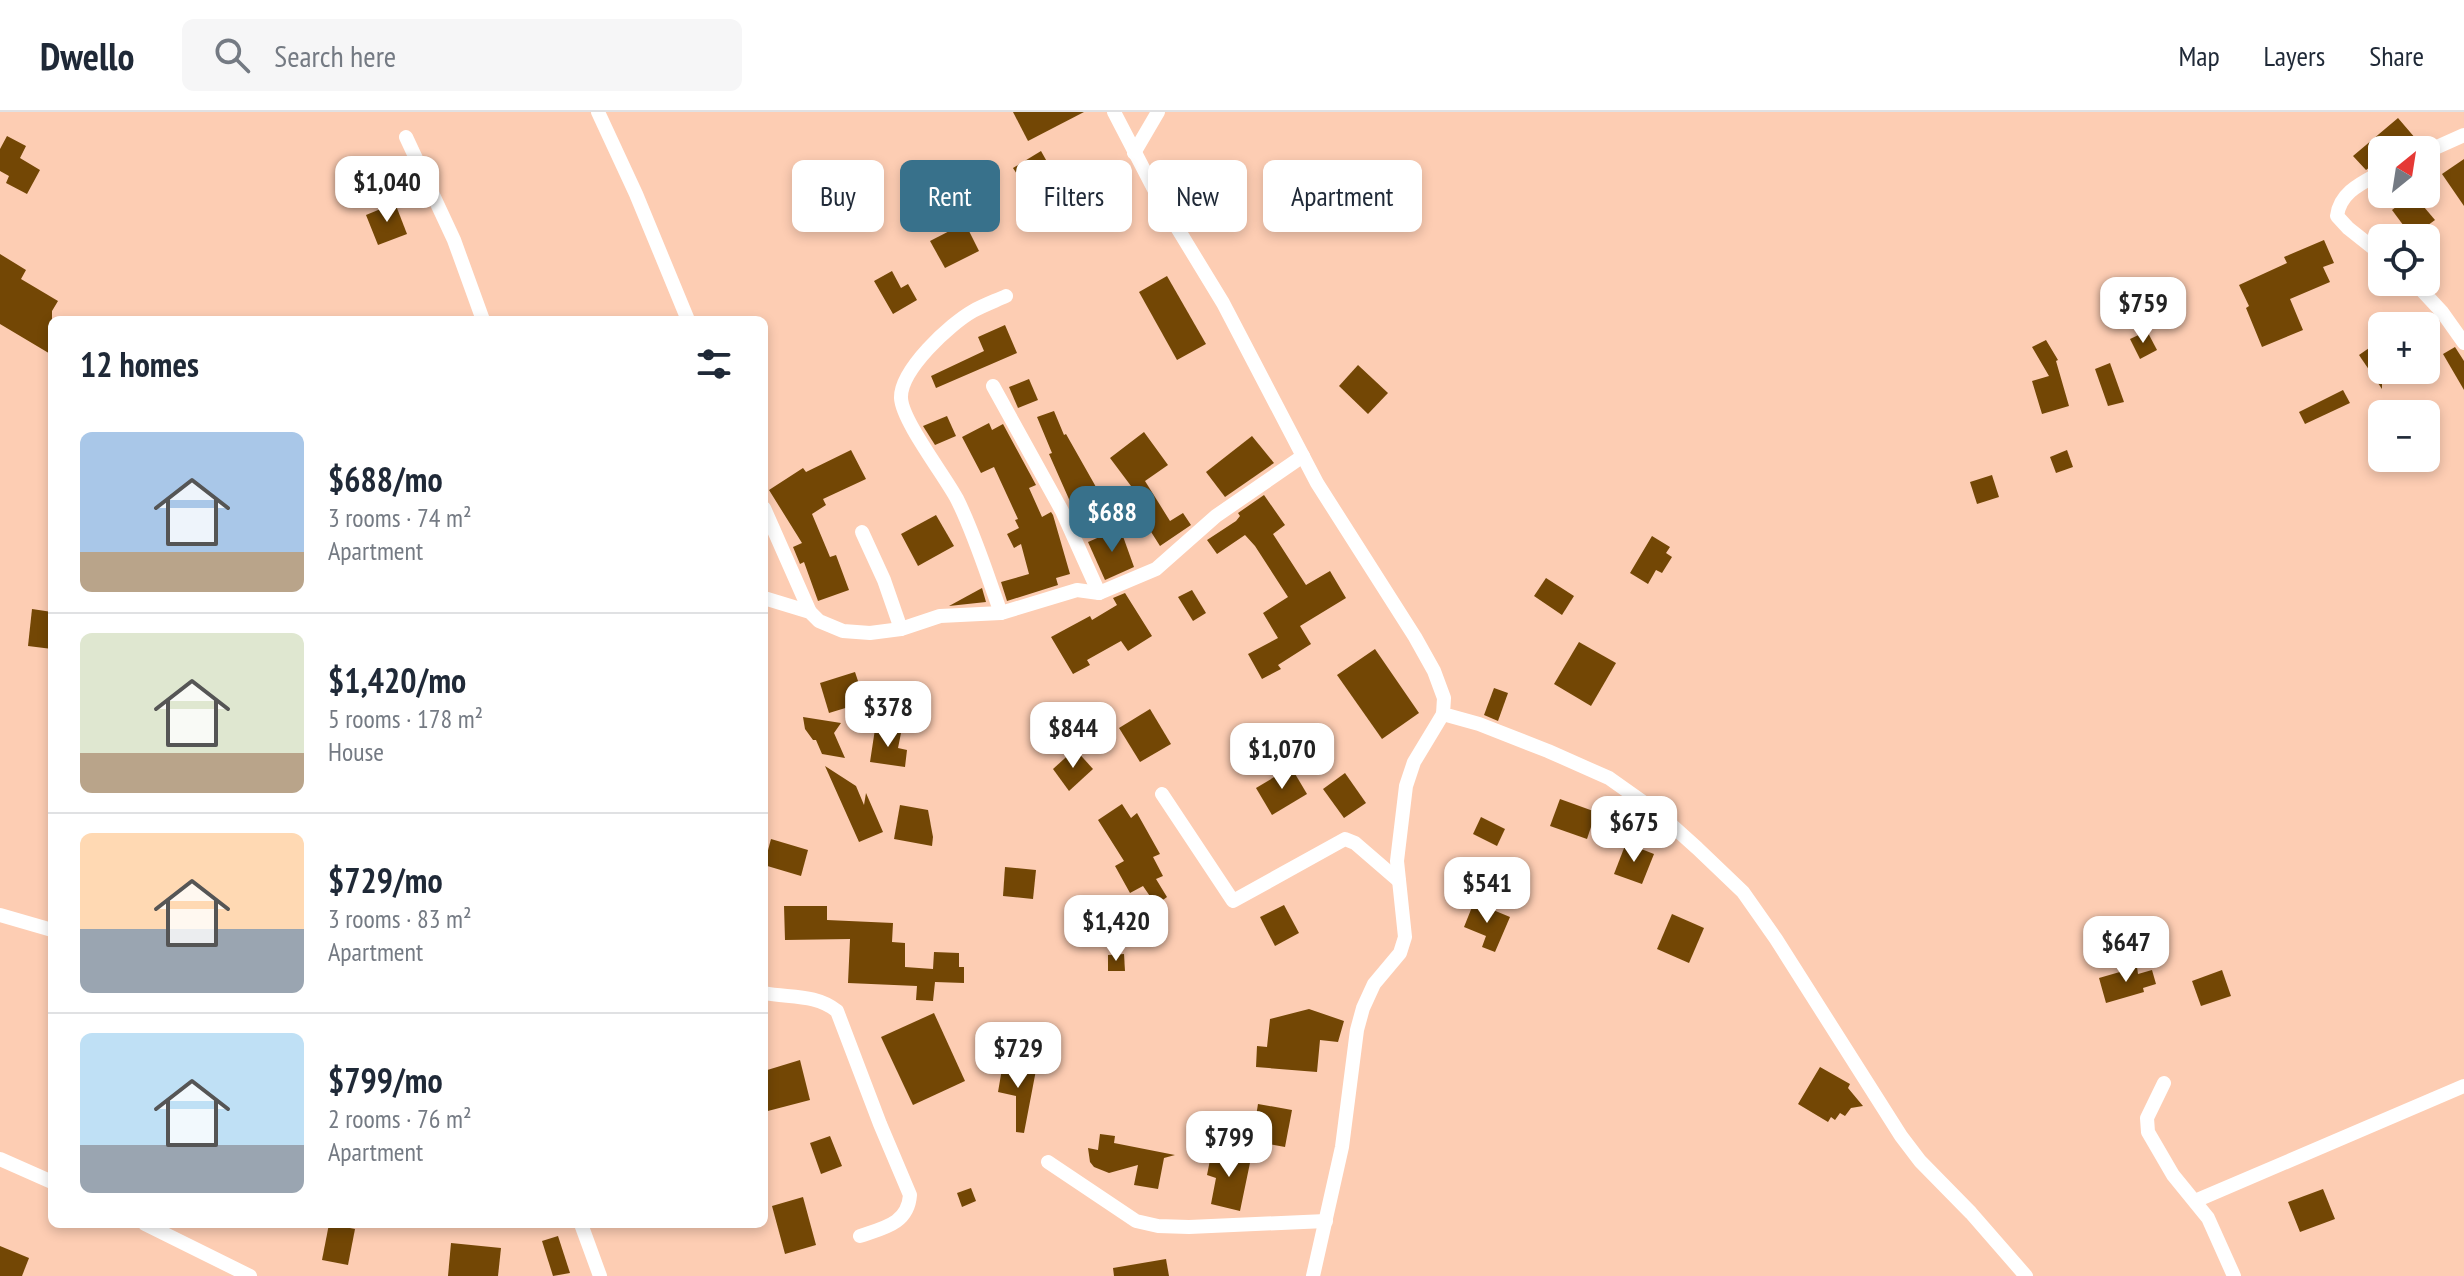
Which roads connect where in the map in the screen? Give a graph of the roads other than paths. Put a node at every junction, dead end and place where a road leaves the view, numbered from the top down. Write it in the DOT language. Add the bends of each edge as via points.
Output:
graph roads {
  1 [pos="598,112"];
  2 [pos="1114,112"];
  3 [pos="1158,112"];
  4 [pos="2464,135"];
  5 [pos="406,137"];
  6 [pos="2440,146"];
  7 [pos="1134,153"];
  8 [pos="2368,180"];
  9 [pos="2368,244"];
  10 [pos="1006,296"];
  11 [pos="2427,296"];
  12 [pos="482,316"];
  13 [pos="686,316"];
  14 [pos="2464,343"];
  15 [pos="993,386"];
  16 [pos="1303,456"];
  17 [pos="768,517"];
  18 [pos="862,532"];
  19 [pos="1099,593"];
  20 [pos="768,599"];
  21 [pos="810,612"];
  22 [pos="1001,613"];
  23 [pos="901,629"];
  24 [pos="1443,714"];
  25 [pos="1162,794"];
  26 [pos="1399,881"];
  27 [pos="0,915"];
  28 [pos="48,929"];
  29 [pos="768,993"];
  30 [pos="2164,1083"];
  31 [pos="2464,1086"];
  32 [pos="0,1159"];
  33 [pos="1048,1162"];
  34 [pos="48,1180"];
  35 [pos="2195,1201"];
  36 [pos="1326,1221"];
  37 [pos="153,1228"];
  38 [pos="582,1228"];
  39 [pos="860,1236"];
  40 [pos="250,1276"];
  41 [pos="600,1276"];
  42 [pos="1313,1276"];
  43 [pos="2026,1276"];
  44 [pos="2234,1276"];
  1 -- 13 [label="street"];
  2 -- 7 [label="street"];
  3 -- 7 [label="street"];
  4 -- 6 [label="street"];
  5 -- 12 [label="street" via="454,240"];
  7 -- 16 [label="street" via="1223,303"];
  8 -- 9 [label="street" via="2348,192 2337,216"];
  10 -- 22 [label="street" via="951,326 905,379 901,397 957,500"];
  11 -- 14 [label="street"];
  15 -- 19 [label="street" via="1062,511"];
  16 -- 19 [label="street" via="1216,516 1156,569"];
  16 -- 24 [label="street" via="1434,671 1444,698"];
  17 -- 21 [label="street"];
  18 -- 23 [label="street"];
  19 -- 22 [label="street" via="1077,590"];
  20 -- 21 [label="street"];
  21 -- 23 [label="street" via="843,631"];
  22 -- 23 [label="street" via="940,616"];
  24 -- 26 [label="street" via="1406,786"];
  24 -- 43 [label="street" via="1609,778 1657,812 1743,892 1901,1136"];
  25 -- 26 [label="street" via="1233,901 1345,839"];
  26 -- 36 [label="street" via="1405,937 1400,953 1374,984 1360,1019"];
  27 -- 28 [label="street"];
  29 -- 39 [label="street" via="817,999 837,1011 910,1195 895,1224"];
  30 -- 35 [label="street" via="2147,1118 2148,1132"];
  31 -- 35 [label="street"];
  32 -- 34 [label="street"];
  33 -- 36 [label="street" via="1136,1221 1158,1226"];
  35 -- 44 [label="street"];
  36 -- 42 [label="street"];
  37 -- 40 [label="street"];
  38 -- 41 [label="street"];
}
